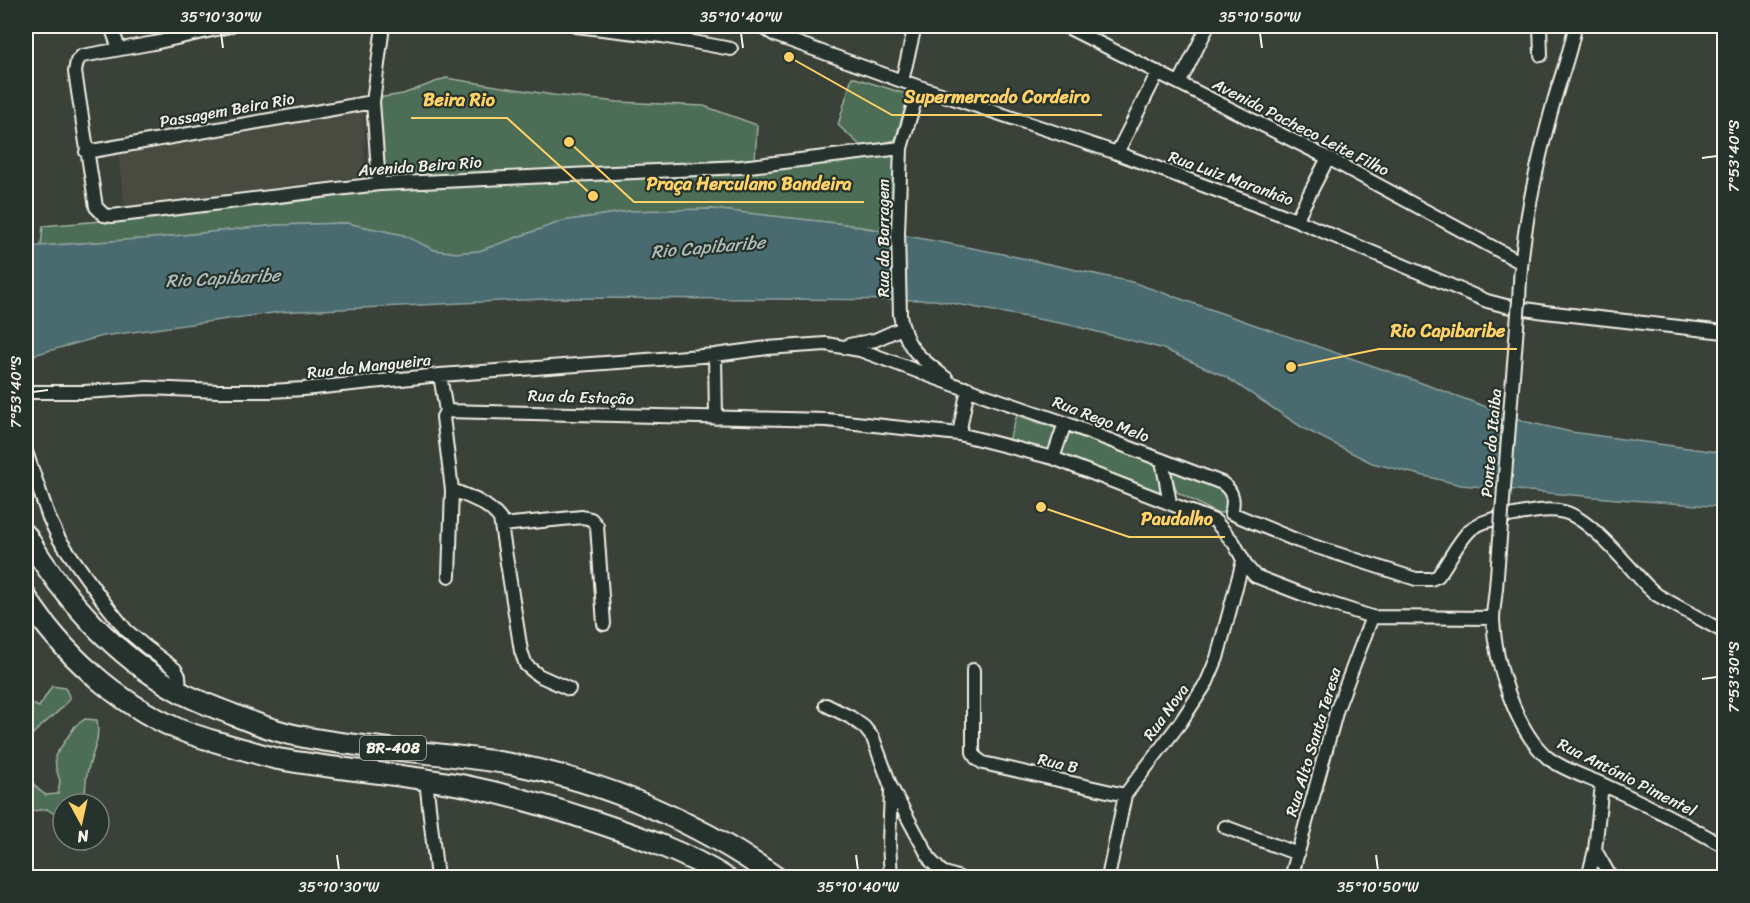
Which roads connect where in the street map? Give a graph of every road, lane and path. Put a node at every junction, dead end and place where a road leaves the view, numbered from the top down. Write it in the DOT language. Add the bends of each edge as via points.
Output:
graph roads {
  1 [pos="111,26"];
  2 [pos="230,26"];
  3 [pos="383,26"];
  4 [pos="576,26"];
  5 [pos="761,26"];
  6 [pos="915,26"];
  7 [pos="1065,26"];
  8 [pos="1208,26"];
  9 [pos="1540,26"];
  10 [pos="1575,26"];
  11 [pos="210,27"];
  12 [pos="664,31"];
  13 [pos="119,49"];
  14 [pos="731,49"];
  15 [pos="1541,56"];
  16 [pos="1158,72"];
  17 [pos="902,81"];
  18 [pos="1180,82"];
  19 [pos="919,87"];
  20 [pos="374,102"];
  21 [pos="901,148"];
  22 [pos="86,152"];
  23 [pos="1117,153"];
  24 [pos="1328,158"];
  25 [pos="379,184"];
  26 [pos="1296,220"];
  27 [pos="1520,262"];
  28 [pos="901,321"];
  29 [pos="1725,332"];
  30 [pos="841,345"];
  31 [pos="716,355"];
  32 [pos="440,375"];
  33 [pos="955,385"];
  34 [pos="968,388"];
  35 [pos="26,392"];
  36 [pos="446,411"];
  37 [pos="716,418"];
  38 [pos="1065,423"];
  39 [pos="959,434"];
  40 [pos="26,452"];
  41 [pos="1053,458"];
  42 [pos="1162,460"];
  43 [pos="452,490"];
  44 [pos="1170,503"];
  45 [pos="1231,513"];
  46 [pos="1215,521"];
  47 [pos="502,525"];
  48 [pos="26,535"];
  49 [pos="1243,561"];
  50 [pos="449,576"];
  51 [pos="1496,588"];
  52 [pos="26,597"];
  53 [pos="1372,617"];
  54 [pos="1493,618"];
  55 [pos="604,624"];
  56 [pos="1725,632"];
  57 [pos="974,670"];
  58 [pos="569,689"];
  59 [pos="180,692"];
  60 [pos="826,705"];
  61 [pos="426,780"];
  62 [pos="1602,784"];
  63 [pos="891,787"];
  64 [pos="1125,795"];
  65 [pos="1225,828"];
  66 [pos="1725,846"];
  67 [pos="1595,850"];
  68 [pos="1298,854"];
  69 [pos="437,878"];
  70 [pos="726,878"];
  71 [pos="777,878"];
  72 [pos="891,878"];
  73 [pos="960,878"];
  74 [pos="1108,878"];
  75 [pos="1291,878"];
  76 [pos="1588,878"];
  77 [pos="1611,878"];
  1 -- 13 [label="street"];
  2 -- 11 [label="street"];
  3 -- 20 [label="street"];
  4 -- 12 [label="street"];
  5 -- 17 [label="street, Rua Luiz Maranhão" via="775,35"];
  6 -- 17 [label="street"];
  7 -- 16 [label="street, Avenida Pacheco Leite Filho"];
  8 -- 18 [label="street"];
  9 -- 15 [label="street"];
  10 -- 27 [label="street, Ponte do Itaiba" via="1539,160"];
  11 -- 13 [label="street" via="166,41"];
  12 -- 14 [label="street"];
  13 -- 22 [label="street, Avenida Beira Rio" via="82,56 75,64"];
  16 -- 18 [label="street, Avenida Pacheco Leite Filho"];
  16 -- 23 [label="street"];
  17 -- 19 [label="street, Rua Luiz Maranhão"];
  18 -- 24 [label="street, Avenida Pacheco Leite Filho"];
  19 -- 21 [label="street, Rua da Barragem"];
  19 -- 23 [label="street, Rua Luiz Maranhão"];
  20 -- 22 [label="street, Passagem Beira Rio"];
  20 -- 25 [label="street"];
  21 -- 25 [label="street, Avenida Beira Rio" via="741,167"];
  21 -- 28 [label="street, Rua da Barragem"];
  22 -- 25 [label="street, Avenida Beira Rio" via="96,207 107,216"];
  23 -- 26 [label="street, Rua Luiz Maranhão"];
  24 -- 26 [label="street"];
  24 -- 27 [label="street, Avenida Pacheco Leite Filho"];
  26 -- 29 [label="street, Rua Luiz Maranhão" via="1487,302"];
  27 -- 51 [label="street, Ponte do Itaiba, bridge"];
  28 -- 30 [label="street" via="875,340"];
  28 -- 33 [label="street, Rua da Barragem" via="908,345"];
  30 -- 31 [label="street, Rua da Mangueira" via="810,344"];
  30 -- 33 [label="street, Rua Rego Melo"];
  31 -- 32 [label="street, Rua da Mangueira"];
  31 -- 37 [label="street"];
  32 -- 35 [label="street, Rua da Mangueira" via="271,391 148,388"];
  32 -- 36 [label="street"];
  33 -- 34 [label="street, Rua Rego Melo"];
  34 -- 38 [label="street, Rua Rego Melo"];
  34 -- 39 [label="street"];
  36 -- 37 [label="street, Rua da Estação"];
  36 -- 43 [label="street" via="443,417"];
  37 -- 39 [label="street, Rua da Estação" via="827,420"];
  38 -- 41 [label="street"];
  38 -- 42 [label="street, Rua Rego Melo"];
  39 -- 41 [label="street, Rua da Estação"];
  40 -- 59 [label="street" via="59,538 126,630 175,669"];
  41 -- 44 [label="street, Rua da Estação"];
  42 -- 44 [label="street"];
  42 -- 45 [label="street, Rua Rego Melo" via="1222,483 1232,492"];
  43 -- 47 [label="street" via="491,509"];
  43 -- 50 [label="street"];
  44 -- 46 [label="street, Rua da Estação"];
  45 -- 46 [label="street"];
  45 -- 56 [label="street" via="1289,537 1398,574 1425,579 1438,576 1470,530 1482,523 1527,513 1563,512 1585,522 1657,595"];
  46 -- 49 [label="street"];
  47 -- 55 [label="street" via="591,519 597,526"];
  47 -- 58 [label="street" via="526,664 538,675"];
  48 -- 59 [label="highway, BR-408" via="44,565 99,630 129,657"];
  49 -- 53 [label="street" via="1262,579"];
  49 -- 64 [label="street, Rua Nova" via="1207,682"];
  51 -- 54 [label="street, Rua António Pimentel"];
  52 -- 61 [label="highway, BR-408" via="73,657 139,708 177,728 276,758"];
  53 -- 54 [label="street"];
  53 -- 68 [label="street, Rua Alto Santa Teresa" via="1337,709"];
  54 -- 62 [label="street, Rua António Pimentel" via="1500,665 1526,730 1551,760"];
  57 -- 64 [label="street, Rua B" via="976,758 983,763"];
  59 -- 71 [label="highway, BR-408" via="252,722 303,737 512,765 611,791 703,831"];
  60 -- 63 [label="street" via="850,717 873,738"];
  61 -- 69 [label="street"];
  61 -- 70 [label="highway, BR-408" via="506,795 585,818 675,851"];
  62 -- 66 [label="street, Rua António Pimentel"];
  62 -- 67 [label="street"];
  63 -- 72 [label="street"];
  63 -- 73 [label="street" via="935,866"];
  64 -- 74 [label="street, Rua Nova"];
  65 -- 68 [label="street"];
  67 -- 76 [label="street"];
  67 -- 77 [label="street"];
  68 -- 75 [label="street, Rua Alto Santa Teresa"];
}
